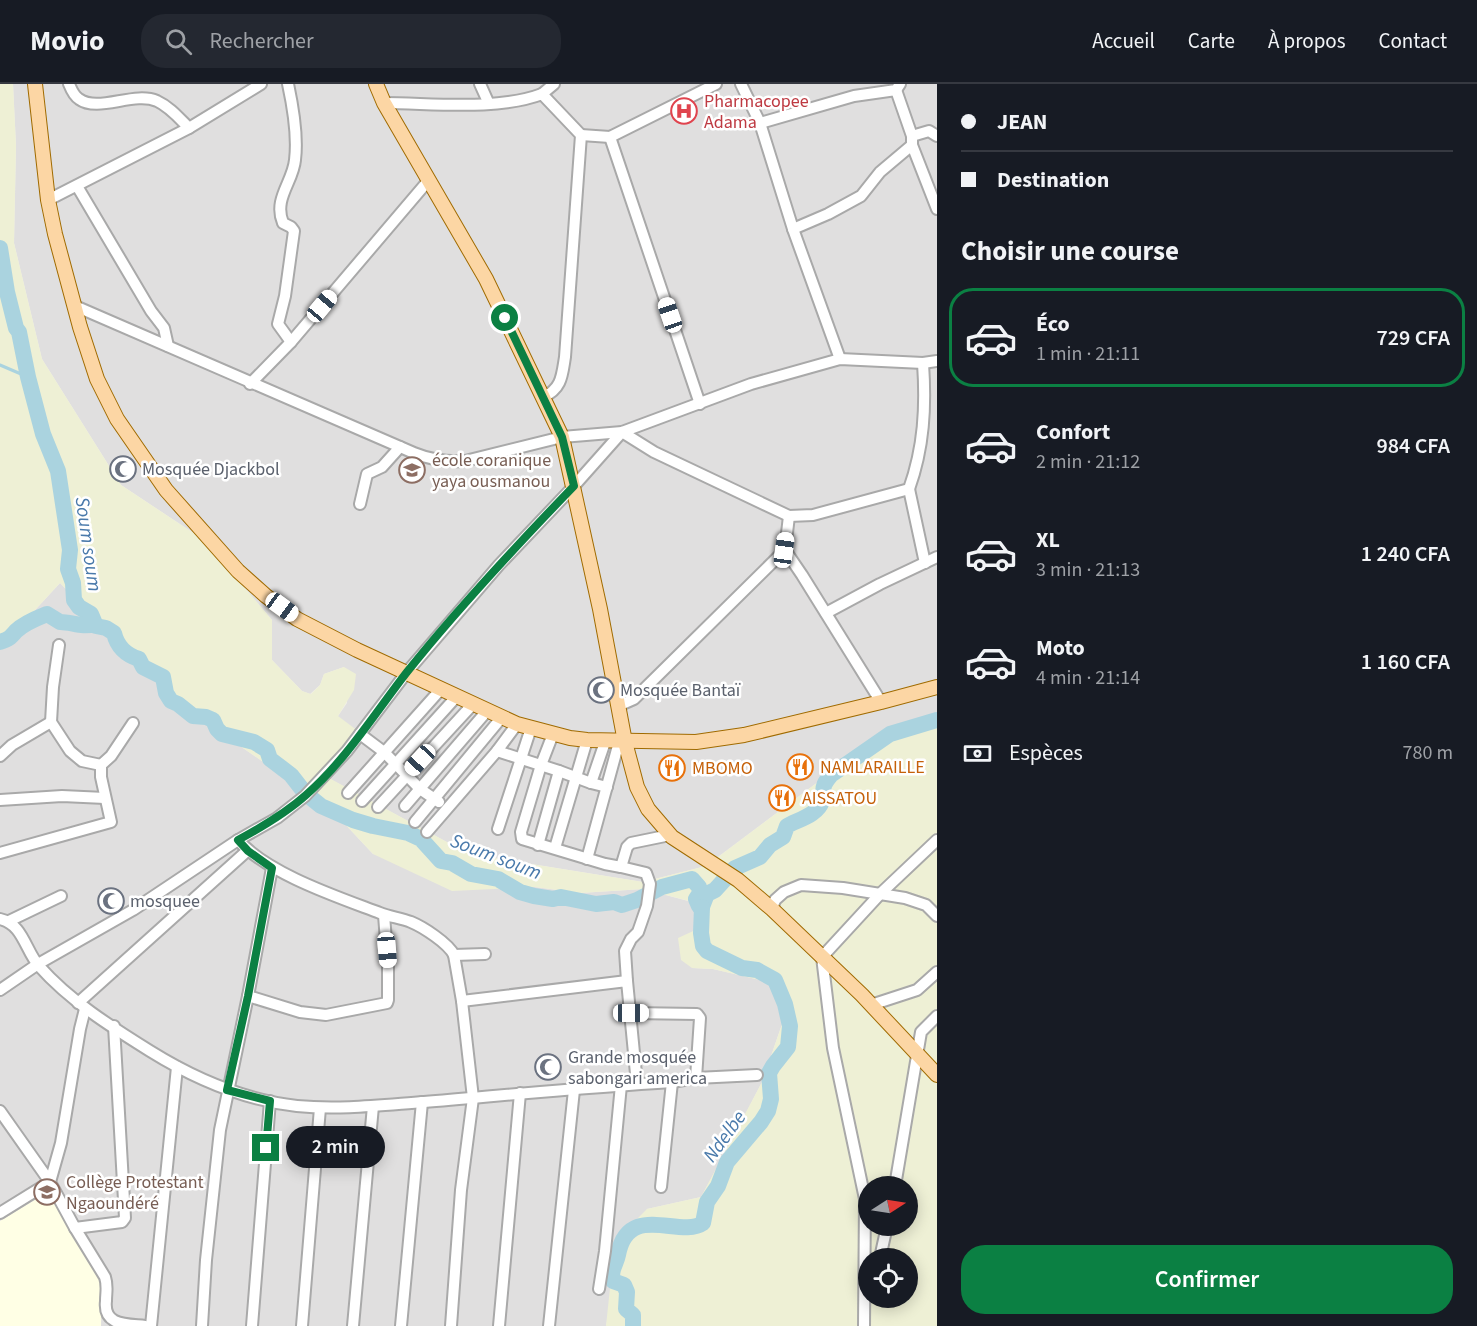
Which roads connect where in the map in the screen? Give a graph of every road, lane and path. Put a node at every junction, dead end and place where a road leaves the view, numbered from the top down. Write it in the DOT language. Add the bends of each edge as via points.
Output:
graph roads {
  1 [pos="35,84"];
  2 [pos="69,84"];
  3 [pos="261,84"];
  4 [pos="288,84"];
  5 [pos="376,84"];
  6 [pos="480,84"];
  7 [pos="554,84"];
  8 [pos="716,84"];
  9 [pos="741,84"];
  10 [pos="898,87"];
  11 [pos="542,94"];
  12 [pos="384,103"];
  13 [pos="489,104"];
  14 [pos="760,123"];
  15 [pos="189,128"];
  16 [pos="581,135"];
  17 [pos="937,136"];
  18 [pos="610,137"];
  19 [pos="912,140"];
  20 [pos="428,180"];
  21 [pos="77,186"];
  22 [pos="48,200"];
  23 [pos="937,209"];
  24 [pos="793,229"];
  25 [pos="75,306"];
  26 [pos="291,342"];
  27 [pos="168,346"];
  28 [pos="840,358"];
  29 [pos="937,361"];
  30 [pos="923,363"];
  31 [pos="250,384"];
  32 [pos="543,397"];
  33 [pos="700,404"];
  34 [pos="622,432"];
  35 [pos="562,437"];
  36 [pos="400,447"];
  37 [pos="574,486"];
  38 [pos="909,489"];
  39 [pos="360,504"];
  40 [pos="789,516"];
  41 [pos="784,550"];
  42 [pos="937,557"];
  43 [pos="925,563"];
  44 [pos="826,613"];
  45 [pos="59,645"];
  46 [pos="407,672"];
  47 [pos="937,687"];
  48 [pos="441,689"];
  49 [pos="457,696"];
  50 [pos="882,702"];
  51 [pos="473,704"];
  52 [pos="618,706"];
  53 [pos="487,711"];
  54 [pos="502,717"];
  55 [pos="51,723"];
  56 [pos="134,723"];
  57 [pos="524,726"];
  58 [pos="360,734"];
  59 [pos="553,734"];
  60 [pos="587,740"];
  61 [pos="617,742"];
  62 [pos="497,751"];
  63 [pos="384,752"];
  64 [pos="0,756"];
  65 [pos="520,758"];
  66 [pos="396,763"];
  67 [pos="101,765"];
  68 [pos="541,765"];
  69 [pos="559,771"];
  70 [pos="407,775"];
  71 [pos="575,778"];
  72 [pos="591,783"];
  73 [pos="607,787"];
  74 [pos="420,789"];
  75 [pos="348,793"];
  76 [pos="105,798"];
  77 [pos="434,798"];
  78 [pos="0,800"];
  79 [pos="362,801"];
  80 [pos="405,806"];
  81 [pos="378,807"];
  82 [pos="447,808"];
  83 [pos="415,822"];
  84 [pos="498,829"];
  85 [pos="427,832"];
  86 [pos="670,835"];
  87 [pos="238,840"];
  88 [pos="937,840"];
  89 [pos="538,845"];
  90 [pos="555,848"];
  91 [pos="248,851"];
  92 [pos="0,854"];
  93 [pos="586,859"];
  94 [pos="621,867"];
  95 [pos="272,868"];
  96 [pos="881,893"];
  97 [pos="61,896"];
  98 [pos="772,909"];
  99 [pos="384,915"];
  100 [pos="937,915"];
  101 [pos="4,920"];
  102 [pos="484,954"];
  103 [pos="454,955"];
  104 [pos="822,957"];
  105 [pos="38,964"];
  106 [pos="937,972"];
  107 [pos="627,981"];
  108 [pos="0,990"];
  109 [pos="248,996"];
  110 [pos="462,1001"];
  111 [pos="871,1005"];
  112 [pos="82,1006"];
  113 [pos="631,1013"];
  114 [pos="937,1016"];
  115 [pos="114,1026"];
  116 [pos="916,1052"];
  117 [pos="177,1068"];
  118 [pos="757,1075"];
  119 [pos="937,1075"];
  120 [pos="696,1078"];
  121 [pos="672,1082"];
  122 [pos="637,1084"];
  123 [pos="621,1085"];
  124 [pos="227,1090"];
  125 [pos="574,1090"];
  126 [pos="520,1094"];
  127 [pos="473,1098"];
  128 [pos="270,1101"];
  129 [pos="422,1102"];
  130 [pos="373,1106"];
  131 [pos="320,1108"];
  132 [pos="0,1111"];
  133 [pos="897,1176"];
  134 [pos="50,1182"];
  135 [pos="661,1187"];
  136 [pos="0,1213"];
  137 [pos="75,1228"];
  138 [pos="599,1289"];
  139 [pos="869,1308"];
  140 [pos="145,1326"];
  141 [pos="152,1326"];
  142 [pos="202,1326"];
  143 [pos="252,1326"];
  144 [pos="302,1326"];
  145 [pos="353,1326"];
  146 [pos="401,1326"];
  147 [pos="451,1326"];
  148 [pos="499,1326"];
  149 [pos="549,1326"];
  150 [pos="865,1326"];
  1 -- 22 [label="main road"];
  2 -- 15 [label="street" via="77,98 87,102 111,103 139,97 156,100"];
  3 -- 15 [label="street"];
  4 -- 26 [label="street" via="295,162 279,214 294,231 278,324"];
  5 -- 12 [label="main road"];
  6 -- 13 [label="street"];
  7 -- 11 [label="street"];
  8 -- 18 [label="street"];
  9 -- 14 [label="street"];
  10 -- 14 [label="street"];
  10 -- 19 [label="street"];
  11 -- 13 [label="street"];
  11 -- 16 [label="street"];
  12 -- 13 [label="street"];
  12 -- 20 [label="main road"];
  14 -- 24 [label="street"];
  15 -- 21 [label="street"];
  16 -- 18 [label="street"];
  16 -- 32 [label="street" via="565,357 557,388"];
  17 -- 19 [label="street" via="929,131"];
  18 -- 33 [label="street"];
  19 -- 23 [label="street"];
  19 -- 24 [label="street" via="861,196"];
  20 -- 26 [label="street"];
  20 -- 32 [label="main road" via="486,279"];
  21 -- 22 [label="street"];
  21 -- 27 [label="street" via="164,328"];
  22 -- 25 [label="main road"];
  24 -- 28 [label="street"];
  25 -- 27 [label="street"];
  25 -- 46 [label="main road" via="97,379 117,419 166,490 238,572 297,619"];
  26 -- 31 [label="street"];
  27 -- 31 [label="street"];
  28 -- 30 [label="street"];
  28 -- 33 [label="street"];
  29 -- 30 [label="street"];
  30 -- 38 [label="street" via="923,440"];
  31 -- 36 [label="street"];
  32 -- 35 [label="main road"];
  33 -- 34 [label="street"];
  34 -- 35 [label="street"];
  34 -- 37 [label="street"];
  34 -- 40 [label="street" via="654,452"];
  35 -- 36 [label="street" via="450,462"];
  35 -- 37 [label="main road"];
  36 -- 39 [label="street" via="382,467 367,474"];
  37 -- 46 [label="street" via="499,565"];
  37 -- 52 [label="main road"];
  38 -- 40 [label="street" via="813,515"];
  38 -- 43 [label="street"];
  40 -- 41 [label="street"];
  41 -- 44 [label="street"];
  41 -- 52 [label="street" via="634,699"];
  42 -- 43 [label="street"];
  43 -- 44 [label="street"];
  44 -- 50 [label="street"];
  45 -- 55 [label="street"];
  46 -- 48 [label="main road"];
  46 -- 58 [label="street"];
  47 -- 50 [label="main road"];
  48 -- 49 [label="main road"];
  48 -- 63 [label="street"];
  49 -- 51 [label="main road"];
  49 -- 66 [label="street"];
  50 -- 61 [label="main road" via="744,735 696,742"];
  51 -- 53 [label="main road"];
  51 -- 70 [label="street"];
  52 -- 61 [label="main road"];
  53 -- 54 [label="main road"];
  53 -- 74 [label="street"];
  54 -- 57 [label="main road"];
  54 -- 77 [label="street"];
  55 -- 64 [label="street"];
  55 -- 67 [label="street" via="70,751 82,761"];
  56 -- 67 [label="street"];
  57 -- 59 [label="main road"];
  57 -- 62 [label="street"];
  57 -- 65 [label="street"];
  58 -- 63 [label="street"];
  58 -- 87 [label="street" via="306,796"];
  59 -- 60 [label="main road"];
  59 -- 68 [label="street"];
  60 -- 61 [label="main road"];
  60 -- 71 [label="street"];
  61 -- 72 [label="street"];
  61 -- 73 [label="street"];
  61 -- 86 [label="main road" via="648,808"];
  62 -- 65 [label="street"];
  62 -- 82 [label="street"];
  63 -- 66 [label="street"];
  63 -- 75 [label="street"];
  65 -- 68 [label="street"];
  65 -- 84 [label="street"];
  66 -- 70 [label="street"];
  66 -- 79 [label="street"];
  67 -- 76 [label="street"];
  68 -- 69 [label="street"];
  68 -- 89 [label="street" via="520,835"];
  69 -- 71 [label="street"];
  69 -- 89 [label="street"];
  70 -- 74 [label="street"];
  70 -- 81 [label="street"];
  71 -- 72 [label="street"];
  71 -- 90 [label="street"];
  72 -- 73 [label="street"];
  73 -- 93 [label="street"];
  74 -- 77 [label="street"];
  74 -- 80 [label="street"];
  76 -- 78 [label="street"];
  76 -- 92 [label="street" via="111,822"];
  77 -- 82 [label="street"];
  77 -- 83 [label="street"];
  82 -- 85 [label="street"];
  86 -- 94 [label="street" via="631,843"];
  86 -- 98 [label="main road" via="738,880"];
  87 -- 91 [label="street"];
  87 -- 105 [label="street" via="133,910"];
  88 -- 96 [label="street"];
  89 -- 90 [label="street"];
  90 -- 93 [label="street"];
  91 -- 95 [label="street"];
  91 -- 112 [label="street"];
  93 -- 94 [label="street"];
  94 -- 107 [label="street" via="646,873 650,888 643,923 625,951"];
  95 -- 99 [label="street"];
  95 -- 109 [label="street"];
  96 -- 98 [label="street" via="801,885 784,892"];
  96 -- 100 [label="street" via="926,905"];
  96 -- 104 [label="street"];
  97 -- 101 [label="street"];
  98 -- 104 [label="main road"];
  99 -- 103 [label="street" via="410,922 447,945"];
  99 -- 109 [label="street" via="387,1003 326,1015 300,1012"];
  101 -- 105 [label="street" via="16,928"];
  102 -- 103 [label="street"];
  103 -- 110 [label="street"];
  104 -- 111 [label="main road"];
  104 -- 150 [label="street" via="833,1048 865,1199"];
  105 -- 108 [label="street"];
  105 -- 112 [label="street"];
  106 -- 111 [label="street" via="917,990"];
  107 -- 110 [label="street"];
  107 -- 113 [label="street"];
  109 -- 124 [label="street"];
  110 -- 127 [label="street"];
  111 -- 116 [label="main road"];
  112 -- 115 [label="street"];
  112 -- 134 [label="street" via="61,1143"];
  113 -- 120 [label="street" via="698,1014"];
  113 -- 122 [label="street"];
  114 -- 116 [label="street" via="921,1032"];
  115 -- 117 [label="street"];
  115 -- 137 [label="street" via="125,1218 122,1222"];
  116 -- 119 [label="main road"];
  116 -- 133 [label="street"];
  117 -- 124 [label="street"];
  117 -- 141 [label="street"];
  118 -- 120 [label="street"];
  120 -- 121 [label="street"];
  121 -- 122 [label="street"];
  121 -- 135 [label="street"];
  122 -- 123 [label="street"];
  123 -- 125 [label="street"];
  123 -- 138 [label="street"];
  124 -- 128 [label="street"];
  124 -- 142 [label="street" via="217,1154"];
  125 -- 126 [label="street"];
  125 -- 149 [label="street"];
  126 -- 127 [label="street"];
  126 -- 148 [label="street"];
  127 -- 129 [label="street"];
  127 -- 147 [label="street" via="461,1190"];
  128 -- 131 [label="street"];
  128 -- 143 [label="street"];
  129 -- 130 [label="street"];
  129 -- 146 [label="street"];
  130 -- 131 [label="street"];
  130 -- 145 [label="street"];
  131 -- 144 [label="street"];
  132 -- 134 [label="street"];
  134 -- 136 [label="street"];
  134 -- 137 [label="street"];
  137 -- 140 [label="street" via="108,1284 105,1306 109,1318 114,1323"];
  139 -- 150 [label="street"];
}
